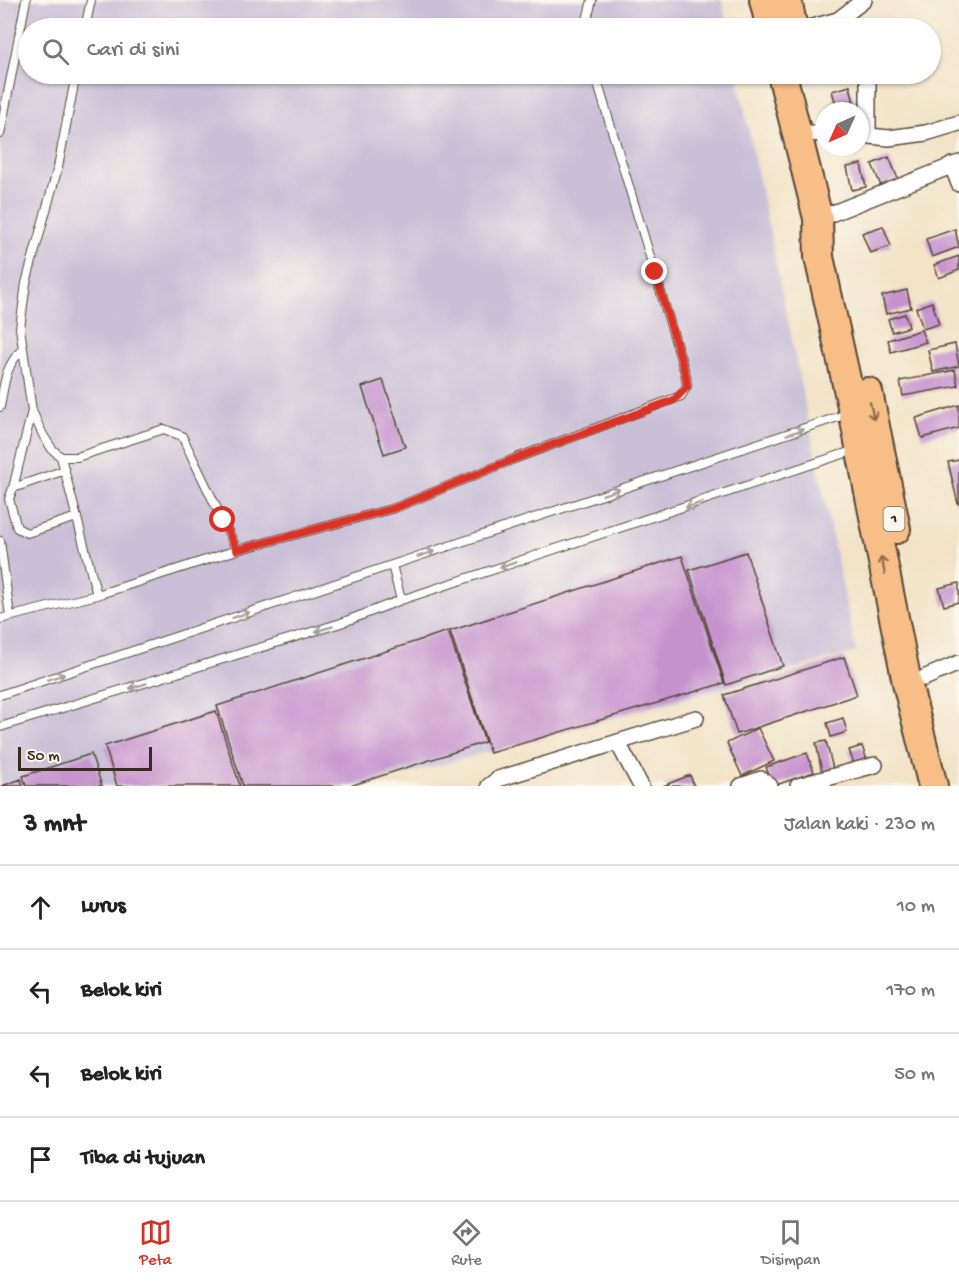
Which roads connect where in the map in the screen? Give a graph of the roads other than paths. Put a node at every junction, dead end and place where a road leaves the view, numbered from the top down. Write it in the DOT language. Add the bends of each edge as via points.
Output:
graph roads {
  1 [pos="26,0"];
  2 [pos="91,0"];
  3 [pos="592,0"];
  4 [pos="764,0"];
  5 [pos="787,0"];
  6 [pos="864,0"];
  7 [pos="23,18"];
  8 [pos="87,18"];
  9 [pos="588,18"];
  10 [pos="768,18"];
  11 [pos="791,18"];
  12 [pos="849,18"];
  13 [pos="18,41"];
  14 [pos="74,84"];
  15 [pos="598,84"];
  16 [pos="784,84"];
  17 [pos="803,84"];
  18 [pos="867,84"];
  19 [pos="866,102"];
  20 [pos="959,123"];
  21 [pos="815,130"];
  22 [pos="0,134"];
  23 [pos="869,136"];
  24 [pos="819,156"];
  25 [pos="955,164"];
  26 [pos="959,183"];
  27 [pos="828,215"];
  28 [pos="21,350"];
  29 [pos="0,407"];
  30 [pos="32,411"];
  31 [pos="853,411"];
  32 [pos="847,453"];
  33 [pos="61,457"];
  34 [pos="64,470"];
  35 [pos="13,488"];
  36 [pos="77,517"];
  37 [pos="0,541"];
  38 [pos="237,550"];
  39 [pos="392,565"];
  40 [pos="97,595"];
  41 [pos="401,600"];
  42 [pos="10,616"];
  43 [pos="0,619"];
  44 [pos="959,663"];
  45 [pos="924,678"];
  46 [pos="0,695"];
  47 [pos="696,718"];
  48 [pos="0,727"];
  49 [pos="618,743"];
  50 [pos="875,765"];
  51 [pos="490,786"];
  52 [pos="641,786"];
  53 [pos="741,786"];
  54 [pos="770,786"];
  55 [pos="798,786"];
  56 [pos="933,786"];
  57 [pos="951,786"];
  1 -- 7 [label="lane"];
  2 -- 8 [label="lane"];
  3 -- 9 [label="lane"];
  4 -- 10 [label="highway"];
  5 -- 11 [label="highway"];
  6 -- 12 [label="street"];
  13 -- 22 [label="lane"];
  14 -- 28 [label="lane" via="58,167 26,283"];
  15 -- 38 [label="lane" via="686,376 687,387 681,396 395,508"];
  16 -- 31 [label="highway, 1" via="818,218 819,257"];
  17 -- 21 [label="highway, 1"];
  18 -- 19 [label="street"];
  20 -- 23 [label="street" via="926,133 889,138"];
  24 -- 27 [label="highway, 1"];
  25 -- 26 [label="street"];
  25 -- 27 [label="street"];
  27 -- 45 [label="highway, 1, one-way" via="877,431"];
  28 -- 29 [label="lane" via="8,367"];
  28 -- 30 [label="lane"];
  30 -- 33 [label="lane" via="43,435"];
  30 -- 35 [label="lane"];
  31 -- 32 [label="highway, 1"];
  39 -- 31 [label="lane, one-way"];
  32 -- 41 [label="lane, one-way"];
  56 -- 32 [label="highway, 1, one-way"];
  33 -- 34 [label="lane"];
  33 -- 38 [label="lane" via="77,457 164,429 176,432 186,441"];
  34 -- 35 [label="lane"];
  34 -- 36 [label="lane"];
  35 -- 36 [label="lane" via="9,499 17,528 22,532"];
  36 -- 40 [label="lane"];
  37 -- 42 [label="lane"];
  38 -- 40 [label="lane"];
  39 -- 41 [label="lane"];
  46 -- 39 [label="lane, one-way"];
  40 -- 42 [label="lane"];
  41 -- 48 [label="lane, one-way" via="341,624"];
  42 -- 43 [label="lane"];
  44 -- 45 [label="street"];
  45 -- 57 [label="highway, 1"];
  47 -- 49 [label="street"];
  49 -- 51 [label="street" via="498,779"];
  49 -- 52 [label="street"];
  50 -- 55 [label="street"];
  53 -- 54 [label="street" via="761,779"];
}
